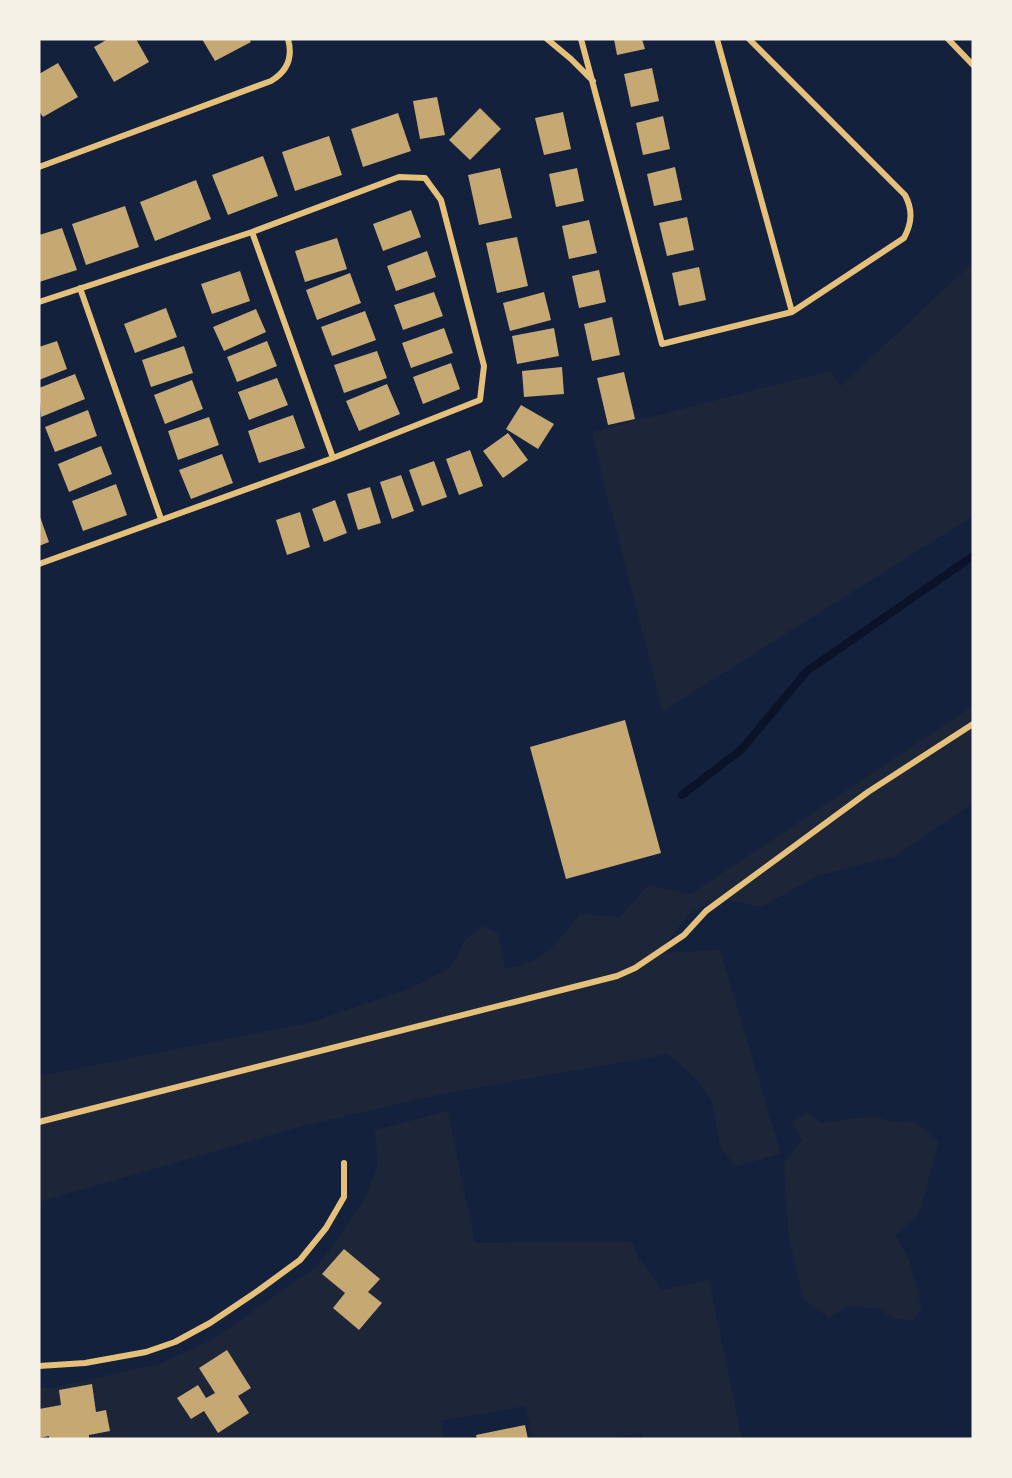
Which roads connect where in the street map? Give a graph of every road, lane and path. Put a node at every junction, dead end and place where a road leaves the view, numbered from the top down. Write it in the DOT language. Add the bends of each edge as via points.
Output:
graph roads {
  1 [pos="288,39"];
  2 [pos="547,39"];
  3 [pos="581,39"];
  4 [pos="717,39"];
  5 [pos="749,39"];
  6 [pos="948,39"];
  7 [pos="973,65"];
  8 [pos="593,82"];
  9 [pos="39,167"];
  10 [pos="252,232"];
  11 [pos="80,288"];
  12 [pos="39,302"];
  13 [pos="792,312"];
  14 [pos="333,458"];
  15 [pos="161,519"];
  16 [pos="39,564"];
  17 [pos="973,724"];
  18 [pos="39,1122"];
  19 [pos="344,1163"];
  20 [pos="39,1366"];
  1 -- 9 [label="street" via="288,64 271,81"];
  2 -- 8 [label="street"];
  3 -- 8 [label="street"];
  4 -- 13 [label="street"];
  5 -- 13 [label="street" via="904,195 911,211 904,238"];
  6 -- 7 [label="street"];
  8 -- 13 [label="street" via="662,344"];
  10 -- 11 [label="street"];
  10 -- 14 [label="street"];
  10 -- 14 [label="street" via="399,177 425,178 441,200 484,366 480,400"];
  11 -- 12 [label="street"];
  11 -- 15 [label="street"];
  14 -- 15 [label="street"];
  15 -- 16 [label="street"];
  17 -- 18 [label="street" via="868,792 706,911 684,935 617,976"];
  19 -- 20 [label="street" via="344,1197 300,1260 210,1323 146,1352"];
}
